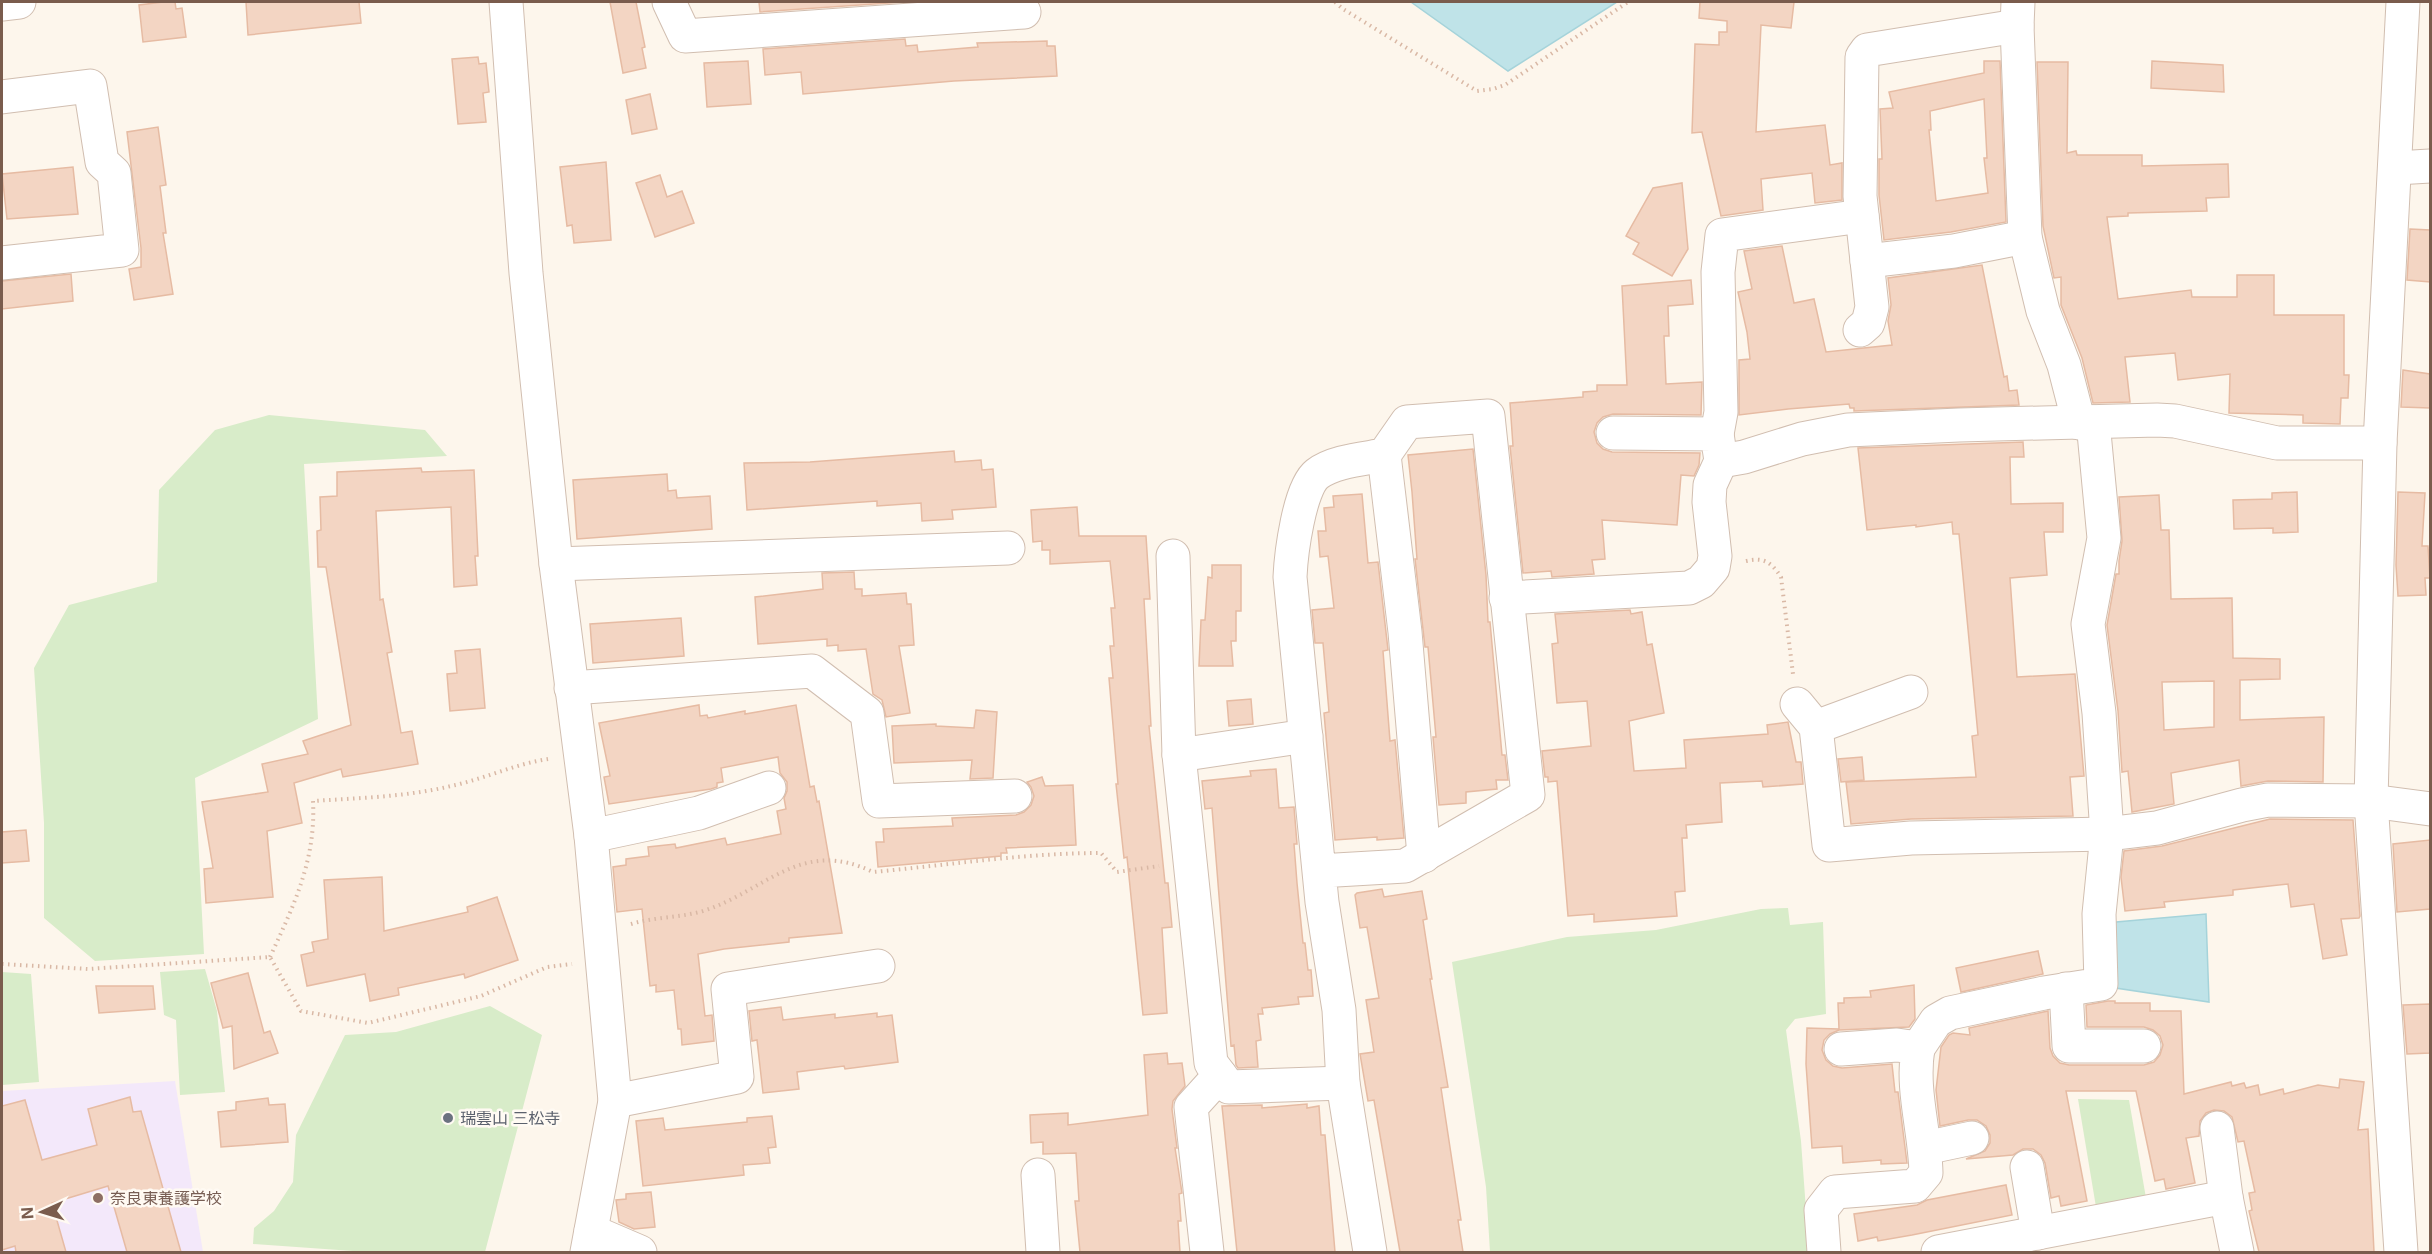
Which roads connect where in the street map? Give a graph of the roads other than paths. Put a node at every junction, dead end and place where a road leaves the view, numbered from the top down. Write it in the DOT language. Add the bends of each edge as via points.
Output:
graph roads {
  1 [pos="19,2"];
  2 [pos="506,2"];
  3 [pos="669,2"];
  4 [pos="2403,2"];
  5 [pos="2,4"];
  6 [pos="1024,12"];
  7 [pos="2018,14"];
  8 [pos="2,97"];
  9 [pos="2430,166"];
  10 [pos="2396,168"];
  11 [pos="1862,216"];
  12 [pos="2025,237"];
  13 [pos="1867,261"];
  14 [pos="2,264"];
  15 [pos="1860,330"];
  16 [pos="2086,423"];
  17 [pos="1613,433"];
  18 [pos="2380,443"];
  19 [pos="1719,448"];
  20 [pos="1384,455"];
  21 [pos="1008,548"];
  22 [pos="1173,556"];
  23 [pos="556,564"];
  24 [pos="1506,598"];
  25 [pos="571,687"];
  26 [pos="1911,692"];
  27 [pos="1306,736"];
  28 [pos="1179,755"];
  29 [pos="769,788"];
  30 [pos="1016,796"];
  31 [pos="2371,801"];
  32 [pos="2430,809"];
  33 [pos="2107,834"];
  34 [pos="591,837"];
  35 [pos="1424,856"];
  36 [pos="1319,871"];
  37 [pos="878,966"];
  38 [pos="2066,989"];
  39 [pos="2144,1046"];
  40 [pos="1918,1048"];
  41 [pos="1841,1050"];
  42 [pos="1220,1075"];
  43 [pos="1343,1083"];
  44 [pos="615,1101"];
  45 [pos="2217,1128"];
  46 [pos="1972,1138"];
  47 [pos="1926,1160"];
  48 [pos="2027,1167"];
  49 [pos="1038,1175"];
  50 [pos="2226,1197"];
  51 [pos="2038,1233"];
  52 [pos="589,1242"];
  53 [pos="640,1252"];
  54 [pos="1043,1252"];
  55 [pos="1207,1252"];
  56 [pos="1370,1252"];
  57 [pos="1824,1252"];
  58 [pos="1938,1252"];
  59 [pos="2237,1252"];
  60 [pos="2401,1252"];
  1 -- 5 [label="street"];
  2 -- 23 [label="street" via="526,273"];
  3 -- 6 [label="street" via="685,36"];
  4 -- 10 [label="street"];
  7 -- 11 [label="street" via="1867,50 1862,57"];
  7 -- 12 [label="street"];
  8 -- 14 [label="street" via="90,86 102,162 114,173 122,250"];
  9 -- 10 [label="street"];
  10 -- 18 [label="street"];
  11 -- 13 [label="street"];
  11 -- 19 [label="street" via="1722,235"];
  12 -- 13 [label="street" via="1954,251"];
  12 -- 16 [label="street" via="2043,311"];
  13 -- 15 [label="street" via="1872,307 1868,323"];
  16 -- 18 [label="street" via="2175,421 2277,443"];
  16 -- 19 [label="street" via="1848,430 1802,438 1743,457"];
  16 -- 33 [label="street" via="2104,538 2088,624"];
  17 -- 19 [label="street"];
  18 -- 31 [label="street"];
  19 -- 24 [label="street" via="1709,494 1713,568 1701,582 1689,588"];
  20 -- 24 [label="street" via="1407,422 1488,416"];
  20 -- 27 [label="street" via="1331,467 1308,485 1291,549 1290,577"];
  20 -- 35 [label="street" via="1405,632"];
  21 -- 23 [label="street"];
  22 -- 28 [label="street"];
  23 -- 25 [label="street"];
  24 -- 35 [label="street" via="1528,795"];
  25 -- 30 [label="street" via="812,671 867,713 879,801"];
  25 -- 34 [label="street"];
  26 -- 33 [label="street" via="1806,716 1829,845 1911,838"];
  27 -- 28 [label="street"];
  27 -- 36 [label="street"];
  28 -- 42 [label="street" via="1210,1063"];
  29 -- 34 [label="street" via="699,813"];
  31 -- 32 [label="street"];
  31 -- 33 [label="street" via="2268,800 2157,828"];
  31 -- 60 [label="street"];
  33 -- 38 [label="street" via="2098,914 2102,984"];
  34 -- 44 [label="street"];
  35 -- 36 [label="street" via="1405,866"];
  36 -- 43 [label="street" via="1339,1010"];
  37 -- 44 [label="street" via="728,989 737,1077"];
  38 -- 39 [label="street" via="2069,1046"];
  38 -- 40 [label="street" via="1950,1013 1936,1021"];
  40 -- 41 [label="street" via="1897,1045"];
  40 -- 47 [label="street" via="1914,1070"];
  42 -- 43 [label="street" via="1229,1087"];
  42 -- 55 [label="street" via="1191,1107"];
  43 -- 56 [label="street"];
  44 -- 52 [label="street"];
  45 -- 50 [label="street"];
  46 -- 47 [label="street"];
  47 -- 57 [label="street" via="1915,1186 1835,1192 1821,1210"];
  48 -- 51 [label="street"];
  49 -- 54 [label="street"];
  50 -- 51 [label="street"];
  50 -- 59 [label="street"];
  51 -- 58 [label="street"];
  52 -- 53 [label="street"];
}
